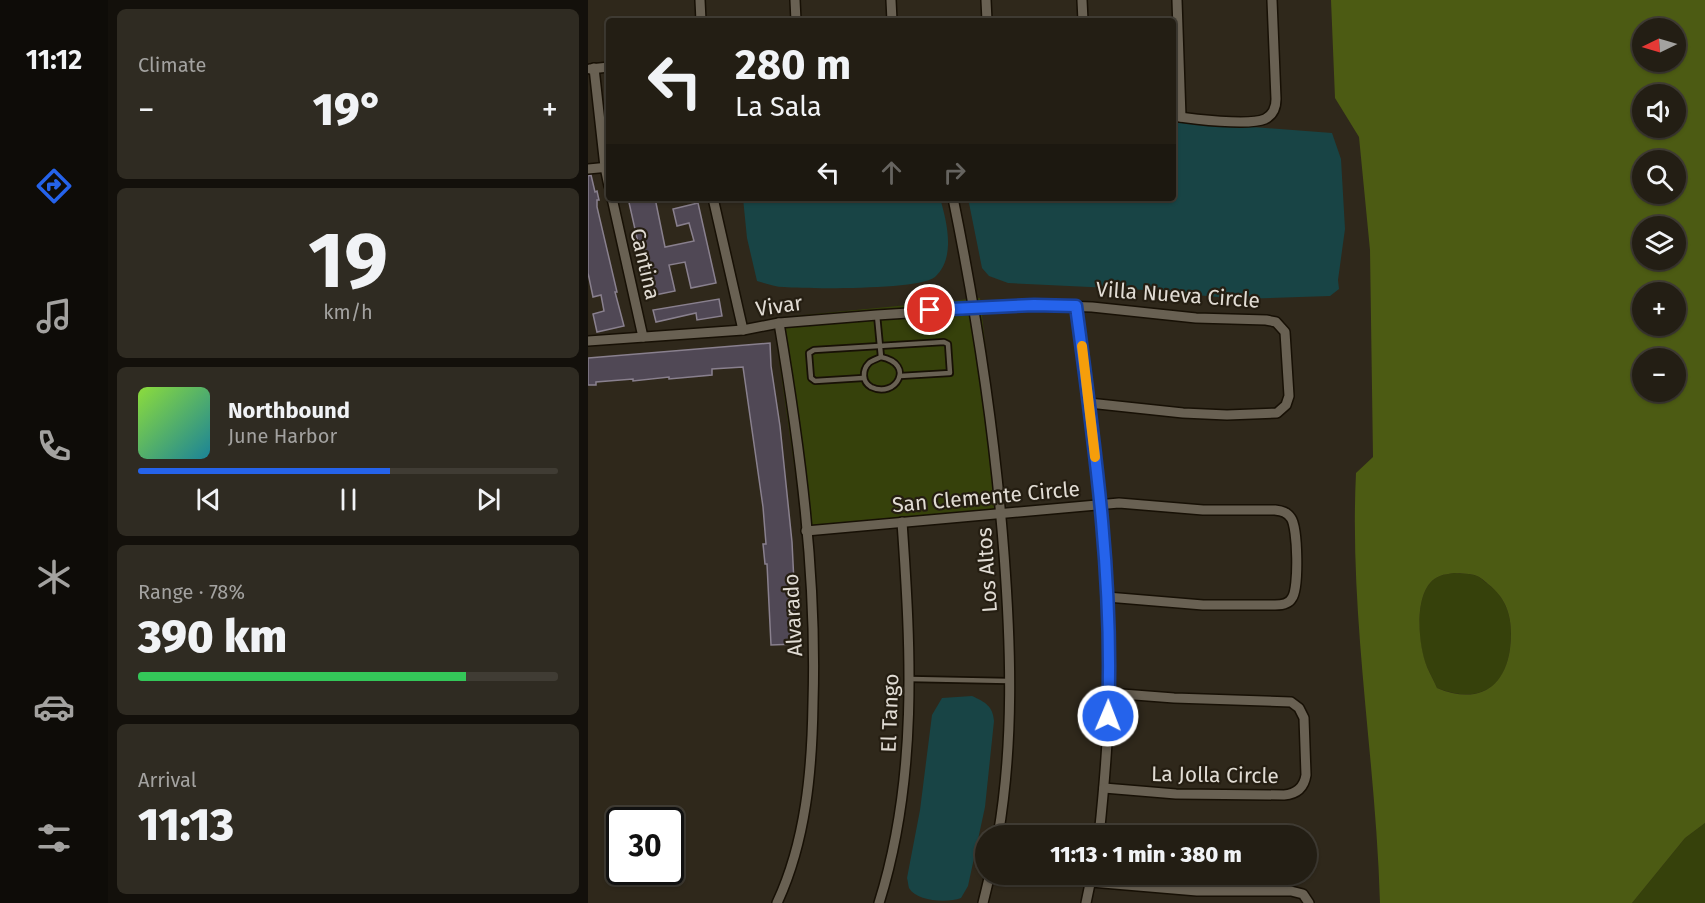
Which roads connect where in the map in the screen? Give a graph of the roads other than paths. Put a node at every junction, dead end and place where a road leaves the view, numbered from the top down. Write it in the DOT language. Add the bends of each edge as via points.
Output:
graph roads {
  1 [pos="700,0"];
  2 [pos="795,0"];
  3 [pos="891,0"];
  4 [pos="986,0"];
  5 [pos="1082,0"];
  6 [pos="1177,0"];
  7 [pos="1272,0"];
  8 [pos="701,18"];
  9 [pos="796,18"];
  10 [pos="892,18"];
  11 [pos="987,18"];
  12 [pos="1083,18"];
  13 [pos="606,67"];
  14 [pos="591,69"];
  15 [pos="1177,117"];
  16 [pos="606,161"];
  17 [pos="606,167"];
  18 [pos="588,169"];
  19 [pos="613,201"];
  20 [pos="714,201"];
  21 [pos="954,201"];
  22 [pos="1076,306"];
  23 [pos="974,307"];
  24 [pos="877,315"];
  25 [pos="779,323"];
  26 [pos="743,330"];
  27 [pos="644,338"];
  28 [pos="588,341"];
  29 [pos="880,346"];
  30 [pos="881,357"];
  31 [pos="900,376"];
  32 [pos="863,378"];
  33 [pos="1089,403"];
  34 [pos="1100,505"];
  35 [pos="1001,514"];
  36 [pos="902,522"];
  37 [pos="806,531"];
  38 [pos="1107,597"];
  39 [pos="910,679"];
  40 [pos="1010,681"];
  41 [pos="1109,693"];
  42 [pos="1104,788"];
  43 [pos="999,825"];
  44 [pos="1100,825"];
  45 [pos="987,885"];
  46 [pos="1090,885"];
  47 [pos="1147,885"];
  48 [pos="777,903"];
  49 [pos="879,903"];
  50 [pos="983,903"];
  51 [pos="1086,903"];
  52 [pos="1309,903"];
  1 -- 8 [label="street"];
  2 -- 9 [label="street"];
  3 -- 10 [label="street"];
  4 -- 11 [label="street"];
  5 -- 12 [label="street"];
  6 -- 15 [label="street"];
  7 -- 15 [label="street" via="1276,99 1270,115 1248,121"];
  13 -- 14 [label="street"];
  14 -- 16 [label="street"];
  17 -- 18 [label="street"];
  19 -- 27 [label="street, Cantina"];
  20 -- 26 [label="street"];
  21 -- 23 [label="street, Los Altos"];
  22 -- 23 [label="street, Vivar"];
  22 -- 33 [label="street"];
  22 -- 33 [label="street, Villa Nueva Circle" via="1196,318 1270,320 1280,325 1287,338 1289,396 1277,413 1194,413"];
  23 -- 24 [label="street, Vivar"];
  23 -- 35 [label="street, Los Altos"];
  24 -- 25 [label="street, Vivar"];
  24 -- 29 [label="lane"];
  25 -- 26 [label="street, Vivar"];
  25 -- 37 [label="street, Alvarado"];
  26 -- 27 [label="street, Vivar"];
  27 -- 28 [label="street, Vivar"];
  29 -- 30 [label="lane"];
  29 -- 31 [label="lane" via="948,344 950,373"];
  29 -- 32 [label="lane" via="809,353 811,378 816,381"];
  30 -- 31 [label="lane" via="897,364"];
  30 -- 32 [label="lane" via="869,362"];
  31 -- 32 [label="lane" via="896,385 873,388"];
  33 -- 34 [label="street"];
  34 -- 35 [label="street, San Clemente Circle"];
  34 -- 38 [label="street"];
  34 -- 38 [label="street, San Clemente Circle" via="1275,510 1288,515 1295,527 1297,586 1286,603 1203,605"];
  35 -- 36 [label="street, San Clemente Circle"];
  35 -- 40 [label="street, Los Altos"];
  36 -- 37 [label="street, San Clemente Circle"];
  36 -- 39 [label="street, El Tango"];
  37 -- 48 [label="street, Alvarado" via="814,651 811,755 800,833"];
  38 -- 41 [label="street"];
  39 -- 40 [label="lane"];
  39 -- 49 [label="street, El Tango" via="901,813"];
  40 -- 43 [label="street, Los Altos"];
  41 -- 42 [label="street"];
  41 -- 42 [label="street, La Jolla Circle" via="1291,702 1303,714 1306,775 1298,790 1284,795 1176,794"];
  42 -- 44 [label="street"];
  45 -- 50 [label="street"];
  46 -- 51 [label="street"];
  47 -- 52 [label="street" via="1186,890 1291,891 1303,894"];
}
